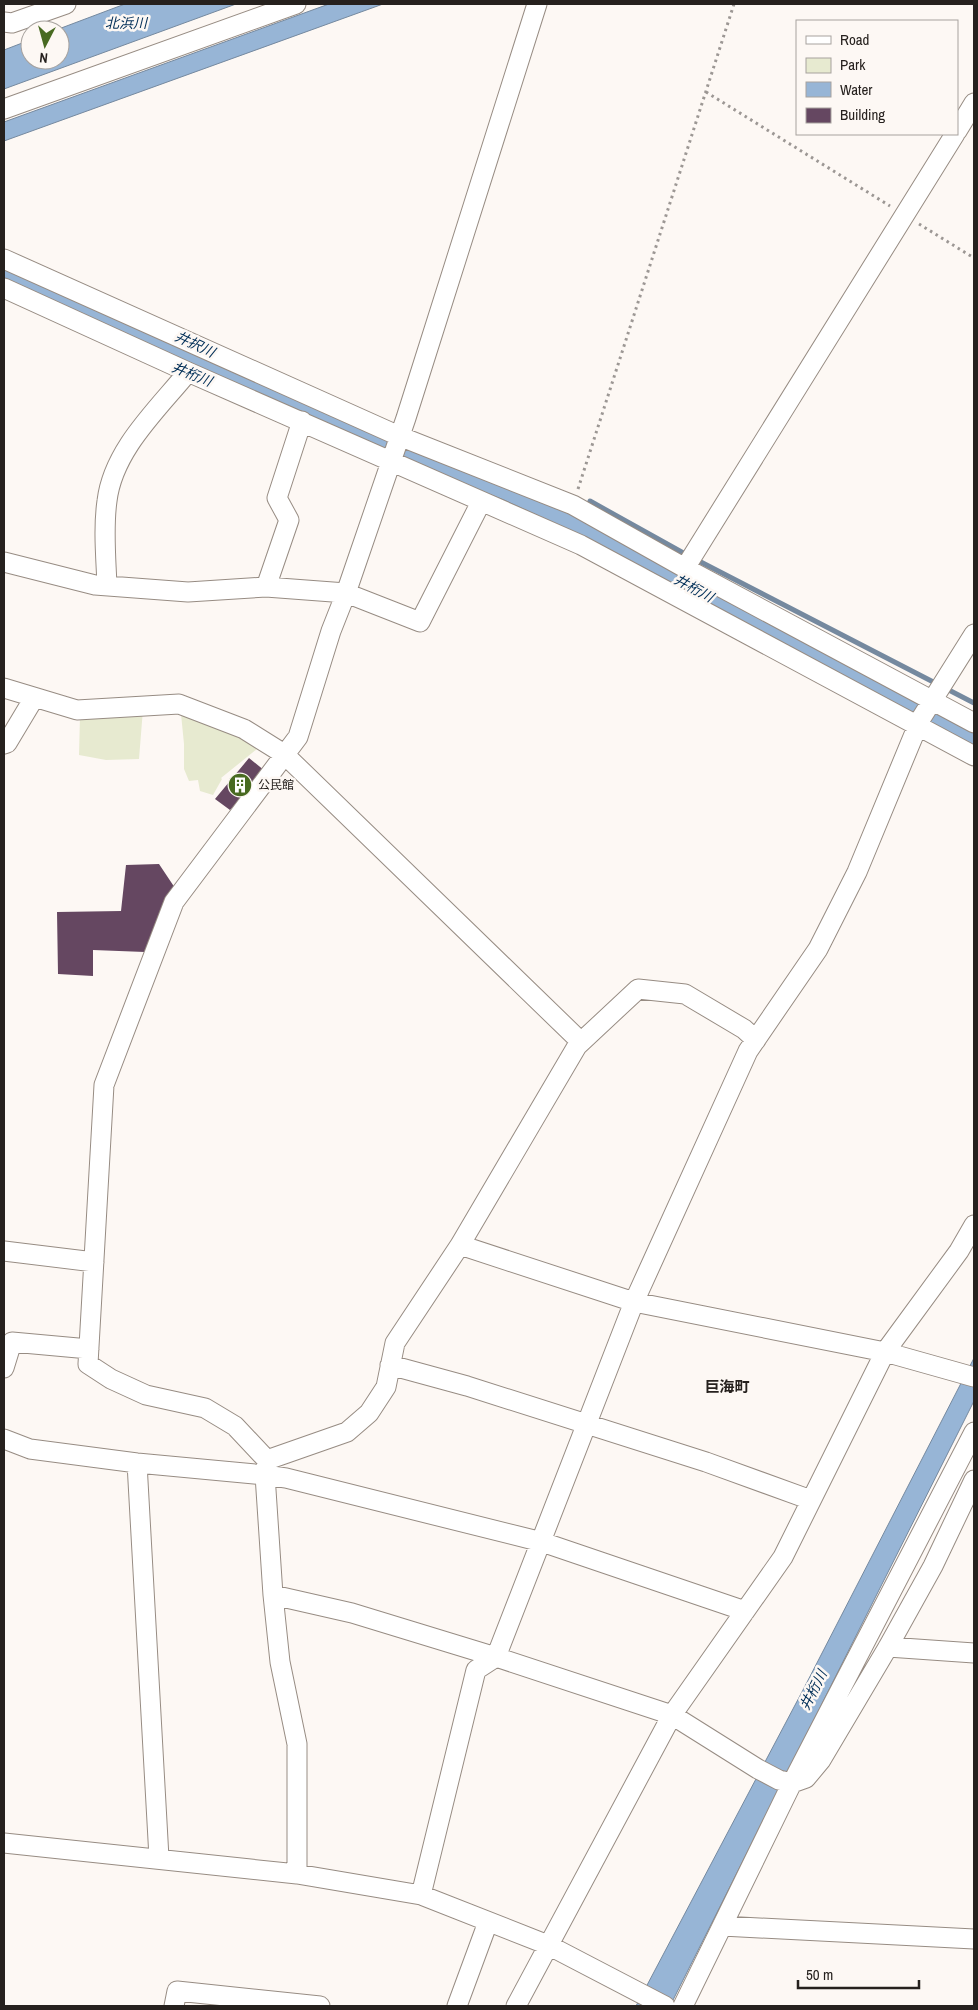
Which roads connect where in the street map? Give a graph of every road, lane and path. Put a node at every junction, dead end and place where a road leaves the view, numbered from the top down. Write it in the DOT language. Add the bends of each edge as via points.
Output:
graph roads {
  1 [pos="66,4"];
  2 [pos="296,4"];
  3 [pos="537,4"];
  4 [pos="734,4"];
  5 [pos="4,22"];
  6 [pos="706,92"];
  7 [pos="974,103"];
  8 [pos="4,108"];
  9 [pos="958,129"];
  10 [pos="954,135"];
  11 [pos="904,214"];
  12 [pos="974,258"];
  13 [pos="4,259"];
  14 [pos="4,288"];
  15 [pos="188,372"];
  16 [pos="302,421"];
  17 [pos="399,436"];
  18 [pos="390,462"];
  19 [pos="481,502"];
  20 [pos="572,505"];
  21 [pos="4,562"];
  22 [pos="684,568"];
  23 [pos="107,586"];
  24 [pos="266,587"];
  25 [pos="346,593"];
  26 [pos="974,634"];
  27 [pos="4,688"];
  28 [pos="34,698"];
  29 [pos="933,701"];
  30 [pos="919,723"];
  31 [pos="974,723"];
  32 [pos="4,744"];
  33 [pos="284,754"];
  34 [pos="974,756"];
  35 [pos="756,1040"];
  36 [pos="578,1045"];
  37 [pos="974,1226"];
  38 [pos="460,1245"];
  39 [pos="4,1251"];
  40 [pos="94,1262"];
  41 [pos="634,1302"];
  42 [pos="89,1348"];
  43 [pos="885,1352"];
  44 [pos="390,1365"];
  45 [pos="4,1368"];
  46 [pos="974,1377"];
  47 [pos="587,1425"];
  48 [pos="974,1432"];
  49 [pos="4,1439"];
  50 [pos="137,1463"];
  51 [pos="266,1468"];
  52 [pos="974,1480"];
  53 [pos="812,1500"];
  54 [pos="542,1542"];
  55 [pos="273,1595"];
  56 [pos="745,1611"];
  57 [pos="888,1647"];
  58 [pos="974,1653"];
  59 [pos="496,1657"];
  60 [pos="672,1715"];
  61 [pos="785,1782"];
  62 [pos="4,1844"];
  63 [pos="159,1858"];
  64 [pos="297,1874"];
  65 [pos="421,1894"];
  66 [pos="488,1922"];
  67 [pos="722,1926"];
  68 [pos="974,1939"];
  69 [pos="548,1945"];
  70 [pos="174,2006"];
  71 [pos="320,2006"];
  72 [pos="457,2006"];
  73 [pos="516,2006"];
  74 [pos="665,2006"];
  75 [pos="683,2006"];
  1 -- 5 [label="street" via="12,23"];
  2 -- 8 [label="street"];
  3 -- 17 [label="street"];
  4 -- 6 [label="path"];
  6 -- 11 [label="path"];
  6 -- 20 [label="path"];
  7 -- 9 [label="street"];
  10 -- 11 [label="street"];
  11 -- 12 [label="path"];
  11 -- 22 [label="street"];
  13 -- 17 [label="street"];
  14 -- 15 [label="street"];
  15 -- 16 [label="street"];
  15 -- 23 [label="street" via="131,441 112,478 105,523"];
  16 -- 18 [label="street"];
  16 -- 24 [label="street" via="277,498 289,520"];
  17 -- 18 [label="street"];
  17 -- 20 [label="street"];
  18 -- 19 [label="street"];
  18 -- 25 [label="street"];
  19 -- 25 [label="street" via="420,622"];
  19 -- 30 [label="street" via="580,545"];
  20 -- 22 [label="street"];
  21 -- 23 [label="street"];
  22 -- 29 [label="street"];
  23 -- 24 [label="street" via="188,592"];
  24 -- 25 [label="street"];
  25 -- 33 [label="street" via="298,737"];
  26 -- 29 [label="street"];
  27 -- 28 [label="street"];
  28 -- 32 [label="street"];
  28 -- 33 [label="street" via="77,710 178,704 244,729"];
  29 -- 30 [label="street"];
  29 -- 31 [label="street"];
  30 -- 34 [label="street"];
  30 -- 35 [label="street" via="857,872 818,949"];
  33 -- 36 [label="street" via="580,1041"];
  33 -- 40 [label="street" via="174,902 104,1085"];
  35 -- 36 [label="street" via="744,1029 684,994 638,989"];
  35 -- 41 [label="street" via="748,1051"];
  36 -- 38 [label="street"];
  37 -- 43 [label="street"];
  38 -- 41 [label="street"];
  38 -- 44 [label="street" via="395,1343"];
  39 -- 40 [label="street"];
  40 -- 42 [label="street"];
  41 -- 43 [label="street"];
  41 -- 47 [label="street"];
  42 -- 45 [label="street" via="12,1342"];
  42 -- 51 [label="street" via="88,1364 111,1379 146,1395 205,1408 234,1426"];
  43 -- 46 [label="street"];
  43 -- 53 [label="street"];
  44 -- 47 [label="street"];
  44 -- 51 [label="street" via="386,1387 369,1413 348,1432"];
  47 -- 53 [label="street" via="706,1462"];
  47 -- 54 [label="street"];
  48 -- 61 [label="street"];
  49 -- 50 [label="street" via="30,1449"];
  50 -- 51 [label="street"];
  50 -- 63 [label="street"];
  51 -- 54 [label="street" via="286,1478"];
  51 -- 55 [label="street"];
  52 -- 57 [label="street" via="933,1566"];
  53 -- 56 [label="street" via="783,1557"];
  54 -- 56 [label="street"];
  54 -- 59 [label="street"];
  55 -- 59 [label="street" via="352,1613"];
  55 -- 64 [label="street" via="280,1662 297,1744"];
  56 -- 60 [label="street"];
  57 -- 58 [label="street"];
  57 -- 61 [label="street" via="821,1760 806,1778"];
  59 -- 60 [label="street"];
  59 -- 65 [label="street" via="476,1670"];
  60 -- 61 [label="street" via="758,1769"];
  60 -- 69 [label="street"];
  61 -- 67 [label="street"];
  62 -- 63 [label="street"];
  63 -- 64 [label="street"];
  64 -- 65 [label="street"];
  65 -- 66 [label="street"];
  66 -- 69 [label="street"];
  66 -- 72 [label="street"];
  67 -- 68 [label="street"];
  67 -- 75 [label="street"];
  69 -- 73 [label="street"];
  69 -- 74 [label="street"];
  70 -- 71 [label="street" via="177,1991"];
}
